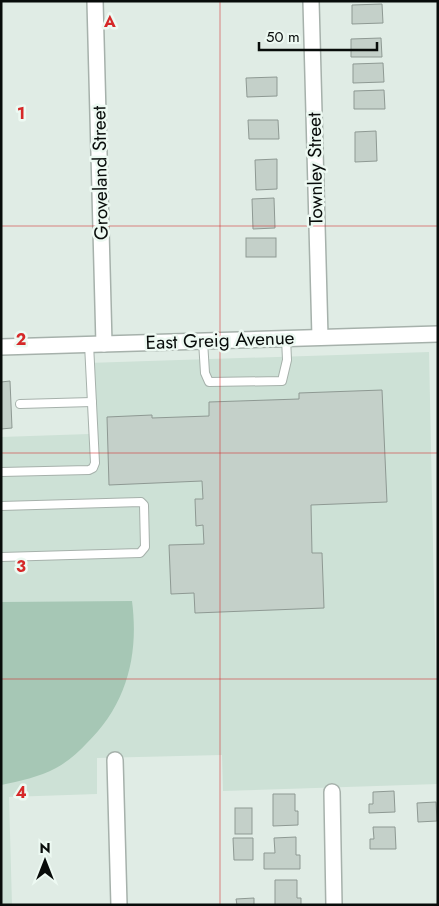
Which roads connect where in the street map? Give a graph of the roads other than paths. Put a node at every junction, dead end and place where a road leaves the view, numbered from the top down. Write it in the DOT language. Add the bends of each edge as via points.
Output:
graph roads {
  1 [pos="95,1"];
  2 [pos="311,1"];
  3 [pos="438,334"];
  4 [pos="320,337"];
  5 [pos="286,338"];
  6 [pos="203,341"];
  7 [pos="96,344"];
  8 [pos="1,347"];
  9 [pos="92,402"];
  10 [pos="20,404"];
  11 [pos="1,472"];
  12 [pos="1,506"];
  13 [pos="1,557"];
  14 [pos="115,760"];
  15 [pos="332,792"];
  16 [pos="119,905"];
  17 [pos="334,905"];
  1 -- 7 [label="street, Groveland Street"];
  2 -- 4 [label="street, Townley Street"];
  3 -- 4 [label="street, East Greig Avenue"];
  4 -- 5 [label="street, East Greig Avenue"];
  5 -- 6 [label="street, East Greig Avenue"];
  5 -- 6 [label="lane" via="287,360 282,381 209,382 205,373"];
  6 -- 7 [label="street, East Greig Avenue"];
  7 -- 8 [label="street, East Greig Avenue"];
  7 -- 9 [label="lane"];
  9 -- 10 [label="lane"];
  9 -- 11 [label="lane" via="93,468"];
  12 -- 13 [label="lane" via="141,502 144,505 145,548 140,553"];
  14 -- 16 [label="street"];
  15 -- 17 [label="street"];
}
